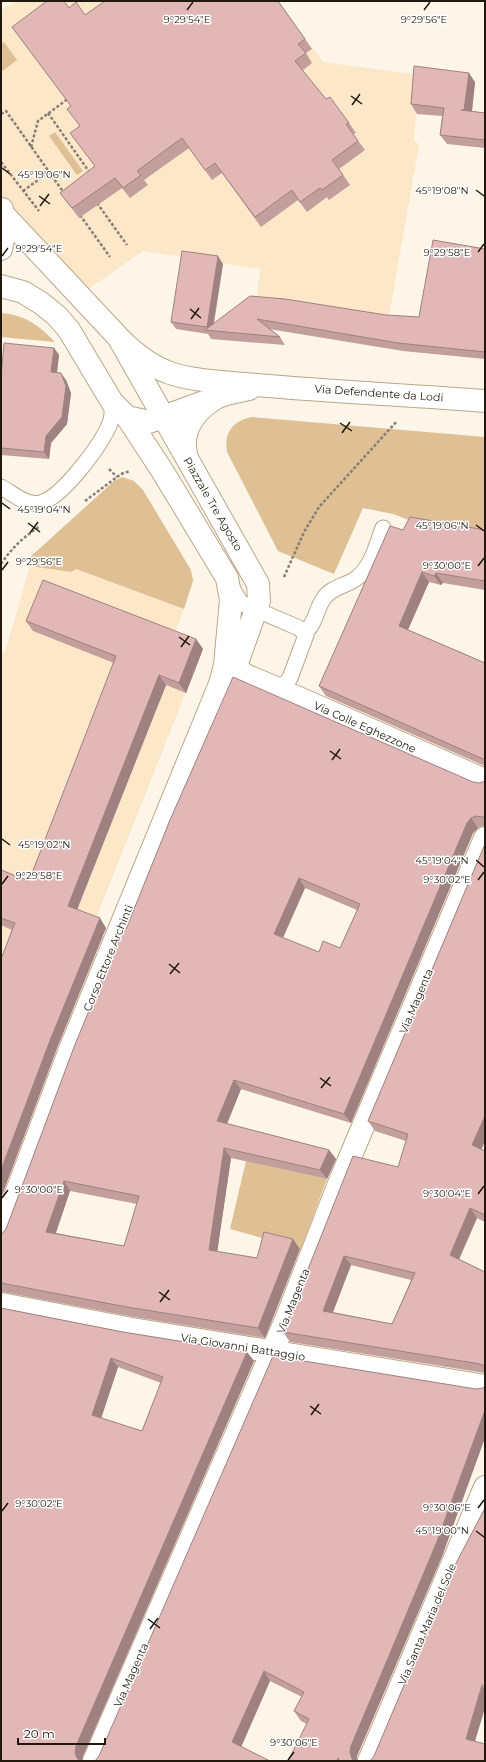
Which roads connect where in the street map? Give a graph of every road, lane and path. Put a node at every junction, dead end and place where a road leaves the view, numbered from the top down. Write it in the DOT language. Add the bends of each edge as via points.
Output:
graph roads {
  1 [pos="73,95"];
  2 [pos="48,113"];
  3 [pos="1,114"];
  4 [pos="31,147"];
  5 [pos="49,172"];
  6 [pos="85,176"];
  7 [pos="69,188"];
  8 [pos="23,191"];
  9 [pos="64,192"];
  10 [pos="68,198"];
  11 [pos="95,201"];
  12 [pos="76,209"];
  13 [pos="2,211"];
  14 [pos="127,244"];
  15 [pos="1,249"];
  16 [pos="110,257"];
  17 [pos="1,286"];
  18 [pos="120,340"];
  19 [pos="274,386"];
  20 [pos="218,397"];
  21 [pos="485,401"];
  22 [pos="120,409"];
  23 [pos="163,418"];
  24 [pos="400,418"];
  25 [pos="187,458"];
  26 [pos="163,472"];
  27 [pos="1,487"];
  28 [pos="83,502"];
  29 [pos="43,524"];
  30 [pos="384,528"];
  31 [pos="1,564"];
  32 [pos="226,578"];
  33 [pos="262,613"];
  34 [pos="304,633"];
  35 [pos="245,675"];
  36 [pos="220,684"];
  37 [pos="276,688"];
  38 [pos="485,780"];
  39 [pos="485,838"];
  40 [pos="1,1234"];
  41 [pos="1,1304"];
  42 [pos="272,1351"];
  43 [pos="485,1386"];
  44 [pos="485,1487"];
  45 [pos="94,1761"];
  46 [pos="369,1761"];
  1 -- 2 [label="path"];
  2 -- 4 [label="path" via="38,121"];
  2 -- 6 [label="path" via="91,172"];
  3 -- 4 [label="path" via="6,111"];
  4 -- 5 [label="path"];
  5 -- 8 [label="path"];
  5 -- 9 [label="path"];
  7 -- 9 [label="path"];
  9 -- 10 [label="path"];
  11 -- 14 [label="path"];
  12 -- 16 [label="path"];
  13 -- 15 [label="street" via="5,230"];
  13 -- 18 [label="street"];
  17 -- 22 [label="street" via="23,292 57,316 70,330"];
  18 -- 19 [label="street" via="135,354 170,373 188,378"];
  18 -- 23 [label="street, Piazzale Tre Agosto"];
  19 -- 20 [label="street" via="240,390"];
  19 -- 21 [label="street, Via Defendente da Lodi"];
  20 -- 23 [label="street"];
  20 -- 25 [label="street" via="200,410 188,427 184,438"];
  22 -- 23 [label="street" via="149,422"];
  22 -- 26 [label="street"];
  22 -- 27 [label="lane" via="75,476 50,499 28,503"];
  23 -- 25 [label="street, Piazzale Tre Agosto"];
  24 -- 33 [label="path" via="319,507"];
  25 -- 33 [label="street, Piazzale Tre Agosto" via="258,584"];
  26 -- 28 [label="path" via="147,481 139,473 130,471 121,474"];
  26 -- 32 [label="street"];
  29 -- 31 [label="path" via="26,535"];
  30 -- 34 [label="lane" via="364,572 327,594 311,626"];
  32 -- 33 [label="lane" via="239,600"];
  32 -- 36 [label="street" via="231,600 226,657"];
  33 -- 34 [label="lane" via="299,628"];
  33 -- 35 [label="street, Piazzale Tre Agosto" via="237,664 238,669"];
  34 -- 37 [label="lane" via="305,640 290,678"];
  35 -- 36 [label="street" via="229,675"];
  35 -- 37 [label="street, Via Colle Eghezzone"];
  36 -- 40 [label="street, Corso Ettore Archinti" via="69,1052"];
  37 -- 38 [label="street, Via Colle Eghezzone"];
  39 -- 42 [label="street, Via Magenta" via="340,1181 286,1322"];
  41 -- 42 [label="street, Via Giovanni Battaggio" via="132,1329"];
  42 -- 43 [label="street, Via Giovanni Battaggio"];
  42 -- 45 [label="street, Via Magenta"];
  44 -- 46 [label="street, Via Santa Maria del Sole"];
}
